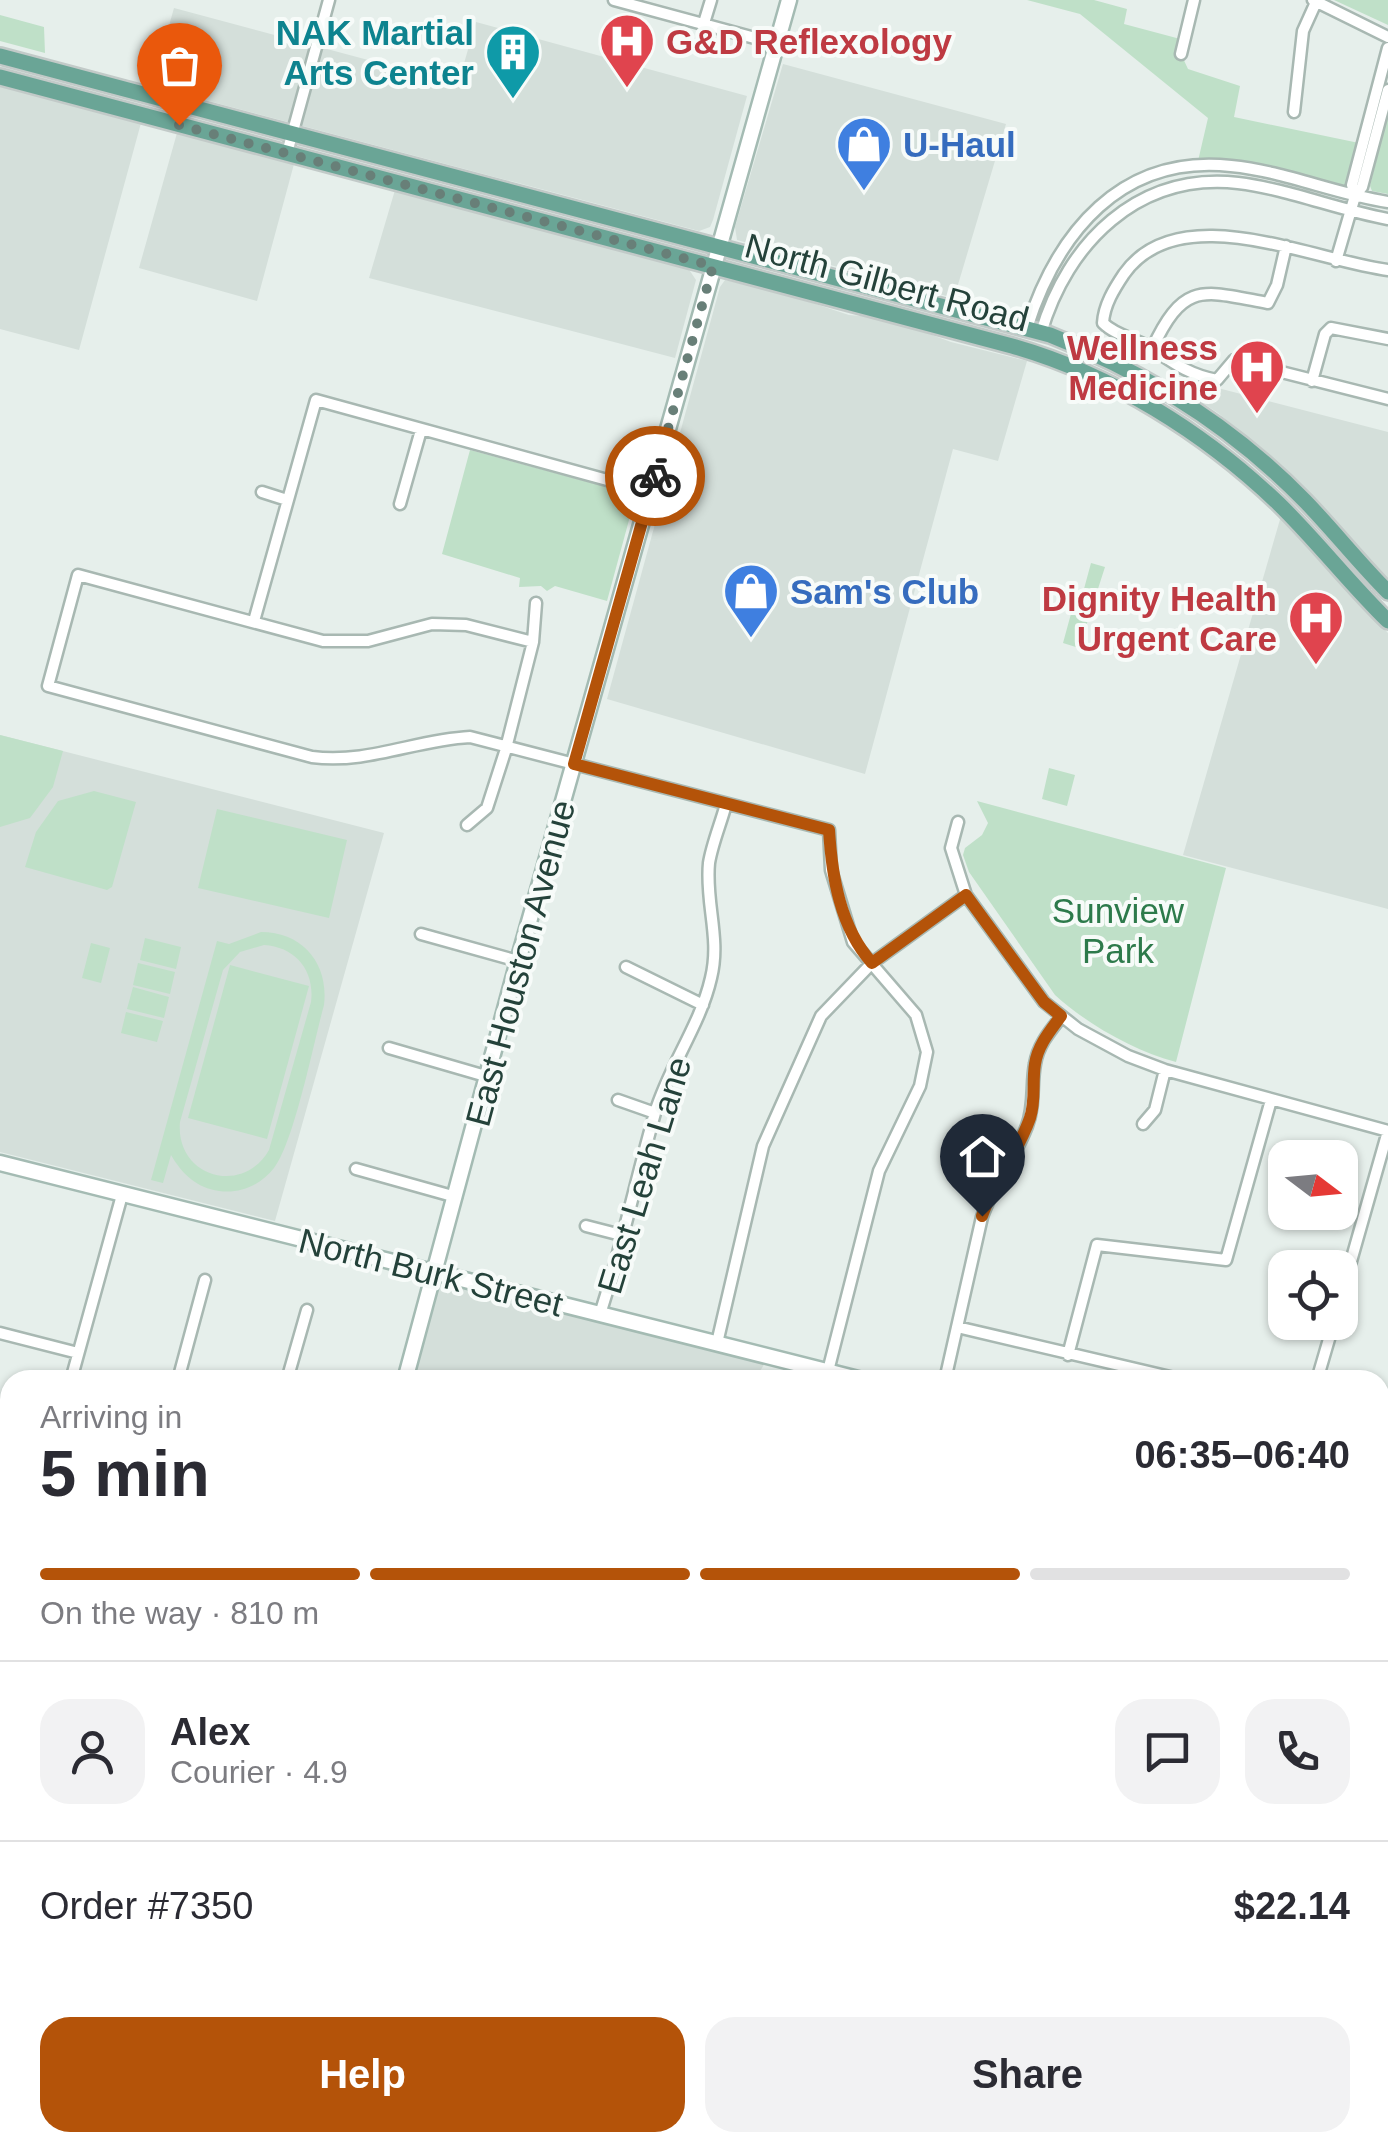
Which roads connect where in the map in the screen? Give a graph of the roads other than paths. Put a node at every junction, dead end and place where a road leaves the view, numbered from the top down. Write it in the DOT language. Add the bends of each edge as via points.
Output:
graph roads {
  1 [pos="329,0"];
  2 [pos="614,0"];
  3 [pos="712,0"];
  4 [pos="790,0"];
  5 [pos="1194,0"];
  6 [pos="1315,1"];
  7 [pos="704,24"];
  8 [pos="1388,37"];
  9 [pos="777,44"];
  10 [pos="1388,48"];
  11 [pos="1181,54"];
  12 [pos="0,56"];
  13 [pos="0,77"];
  14 [pos="82,78"];
  15 [pos="23,82"];
  16 [pos="1388,90"];
  17 [pos="1294,112"];
  18 [pos="292,134"];
  19 [pos="286,153"];
  20 [pos="404,163"];
  21 [pos="399,182"];
  22 [pos="1354,196"];
  23 [pos="1388,202"];
  24 [pos="1350,211"];
  25 [pos="1388,219"];
  26 [pos="1286,246"];
  27 [pos="716,256"];
  28 [pos="1336,261"];
  29 [pos="1388,270"];
  30 [pos="1034,330"];
  31 [pos="1388,339"];
  32 [pos="1152,349"];
  33 [pos="1312,381"];
  34 [pos="1388,399"];
  35 [pos="421,430"];
  36 [pos="262,492"];
  37 [pos="650,492"];
  38 [pos="287,500"];
  39 [pos="400,504"];
  40 [pos="1388,592"];
  41 [pos="536,603"];
  42 [pos="1388,621"];
  43 [pos="254,622"];
  44 [pos="534,642"];
  45 [pos="506,747"];
  46 [pos="574,764"];
  47 [pos="726,804"];
  48 [pos="958,822"];
  49 [pos="467,825"];
  50 [pos="966,895"];
  51 [pos="421,934"];
  52 [pos="518,961"];
  53 [pos="872,963"];
  54 [pos="626,967"];
  55 [pos="704,1005"];
  56 [pos="1061,1016"];
  57 [pos="389,1048"];
  58 [pos="1165,1070"];
  59 [pos="489,1077"];
  60 [pos="618,1100"];
  61 [pos="1271,1100"];
  62 [pos="656,1113"];
  63 [pos="1143,1124"];
  64 [pos="1388,1131"];
  65 [pos="0,1163"];
  66 [pos="356,1169"];
  67 [pos="122,1195"];
  68 [pos="456,1197"];
  69 [pos="586,1226"];
  70 [pos="625,1236"];
  71 [pos="1354,1250"];
  72 [pos="435,1274"];
  73 [pos="206,1280"];
  74 [pos="307,1310"];
  75 [pos="600,1314"];
  76 [pos="957,1326"];
  77 [pos="0,1334"];
  78 [pos="1329,1340"];
  79 [pos="717,1343"];
  80 [pos="78,1353"];
  81 [pos="1068,1355"];
  82 [pos="74,1370"];
  83 [pos="181,1370"];
  84 [pos="291,1370"];
  85 [pos="408,1370"];
  86 [pos="824,1370"];
  87 [pos="828,1370"];
  88 [pos="947,1370"];
  89 [pos="1137,1370"];
  90 [pos="1320,1370"];
  1 -- 18 [label="street"];
  2 -- 7 [label="street"];
  3 -- 7 [label="street"];
  4 -- 9 [label="street, East Houston Avenue"];
  5 -- 11 [label="street"];
  6 -- 8 [label="street"];
  6 -- 17 [label="street" via="1298,57"];
  7 -- 9 [label="street"];
  9 -- 27 [label="street, East Houston Avenue"];
  10 -- 22 [label="street"];
  12 -- 14 [label="main road, North Gilbert Road"];
  13 -- 15 [label="main road, North Gilbert Road"];
  14 -- 15 [label="main road" via="74,85 37,76"];
  14 -- 18 [label="main road, North Gilbert Road"];
  15 -- 19 [label="main road, North Gilbert Road"];
  16 -- 22 [label="street"];
  18 -- 19 [label="street"];
  18 -- 20 [label="main road, North Gilbert Road"];
  19 -- 21 [label="main road, North Gilbert Road"];
  20 -- 21 [label="main road"];
  20 -- 27 [label="main road, North Gilbert Road"];
  21 -- 27 [label="main road, North Gilbert Road"];
  22 -- 23 [label="street"];
  22 -- 24 [label="street"];
  22 -- 30 [label="street" via="1230,166 1154,175 1098,207 1069,236 1045,276"];
  24 -- 25 [label="street"];
  24 -- 28 [label="street"];
  24 -- 30 [label="street" via="1236,183 1188,185 1133,202 1078,252"];
  26 -- 28 [label="street"];
  26 -- 32 [label="street" via="1268,303 1222,292 1193,297 1164,324"];
  26 -- 32 [label="street" via="1188,237 1133,262 1114,288 1103,323"];
  27 -- 30 [label="main road, North Gilbert Road"];
  27 -- 37 [label="street, East Houston Avenue"];
  27 -- 42 [label="main road, North Gilbert Road" via="1012,346 1112,386 1242,470"];
  28 -- 29 [label="street"];
  30 -- 40 [label="main road, North Gilbert Road" via="1144,377 1234,436"];
  31 -- 33 [label="street" via="1331,328"];
  32 -- 33 [label="street" via="1174,366 1217,380 1234,360"];
  33 -- 34 [label="street"];
  35 -- 37 [label="street"];
  35 -- 38 [label="street" via="316,400"];
  35 -- 39 [label="street"];
  36 -- 38 [label="street"];
  37 -- 46 [label="street, East Houston Avenue"];
  38 -- 43 [label="street"];
  41 -- 44 [label="street"];
  43 -- 44 [label="street" via="347,644 432,624"];
  43 -- 45 [label="street" via="78,576 48,686 327,759 367,758 452,738"];
  44 -- 45 [label="street"];
  45 -- 46 [label="street"];
  45 -- 49 [label="street" via="487,808"];
  46 -- 47 [label="street"];
  46 -- 52 [label="street, East Houston Avenue"];
  47 -- 53 [label="street" via="829,830 831,870 853,942"];
  47 -- 55 [label="street, East Leah Lane" via="710,861 717,951"];
  48 -- 50 [label="street" via="951,848"];
  50 -- 53 [label="street"];
  50 -- 56 [label="street"];
  51 -- 52 [label="street"];
  52 -- 59 [label="street, East Houston Avenue"];
  53 -- 79 [label="street" via="821,1016 770,1124"];
  53 -- 87 [label="street" via="916,1015 928,1052 920,1086 879,1171"];
  54 -- 55 [label="street"];
  55 -- 62 [label="street, East Leah Lane"];
  56 -- 58 [label="street"];
  56 -- 76 [label="street" via="1034,1064 1032,1113 1020,1143 990,1192"];
  57 -- 59 [label="street"];
  58 -- 61 [label="street"];
  58 -- 63 [label="street" via="1155,1110"];
  59 -- 68 [label="street, East Houston Avenue"];
  60 -- 62 [label="street"];
  61 -- 64 [label="street"];
  61 -- 81 [label="street" via="1226,1260 1097,1244"];
  62 -- 70 [label="street, East Leah Lane"];
  64 -- 71 [label="street"];
  65 -- 67 [label="street, North Burk Street"];
  66 -- 68 [label="street"];
  67 -- 72 [label="street, North Burk Street"];
  67 -- 80 [label="street"];
  68 -- 72 [label="street, East Houston Avenue"];
  69 -- 70 [label="street"];
  70 -- 75 [label="street, East Leah Lane"];
  72 -- 75 [label="street, North Burk Street"];
  72 -- 85 [label="street, East Houston Avenue"];
  73 -- 83 [label="street"];
  74 -- 84 [label="street"];
  75 -- 79 [label="street, North Burk Street"];
  76 -- 81 [label="street"];
  76 -- 88 [label="street"];
  77 -- 80 [label="street"];
  78 -- 90 [label="street"];
  79 -- 86 [label="street, North Burk Street"];
  80 -- 82 [label="street"];
  81 -- 89 [label="street"];
}
